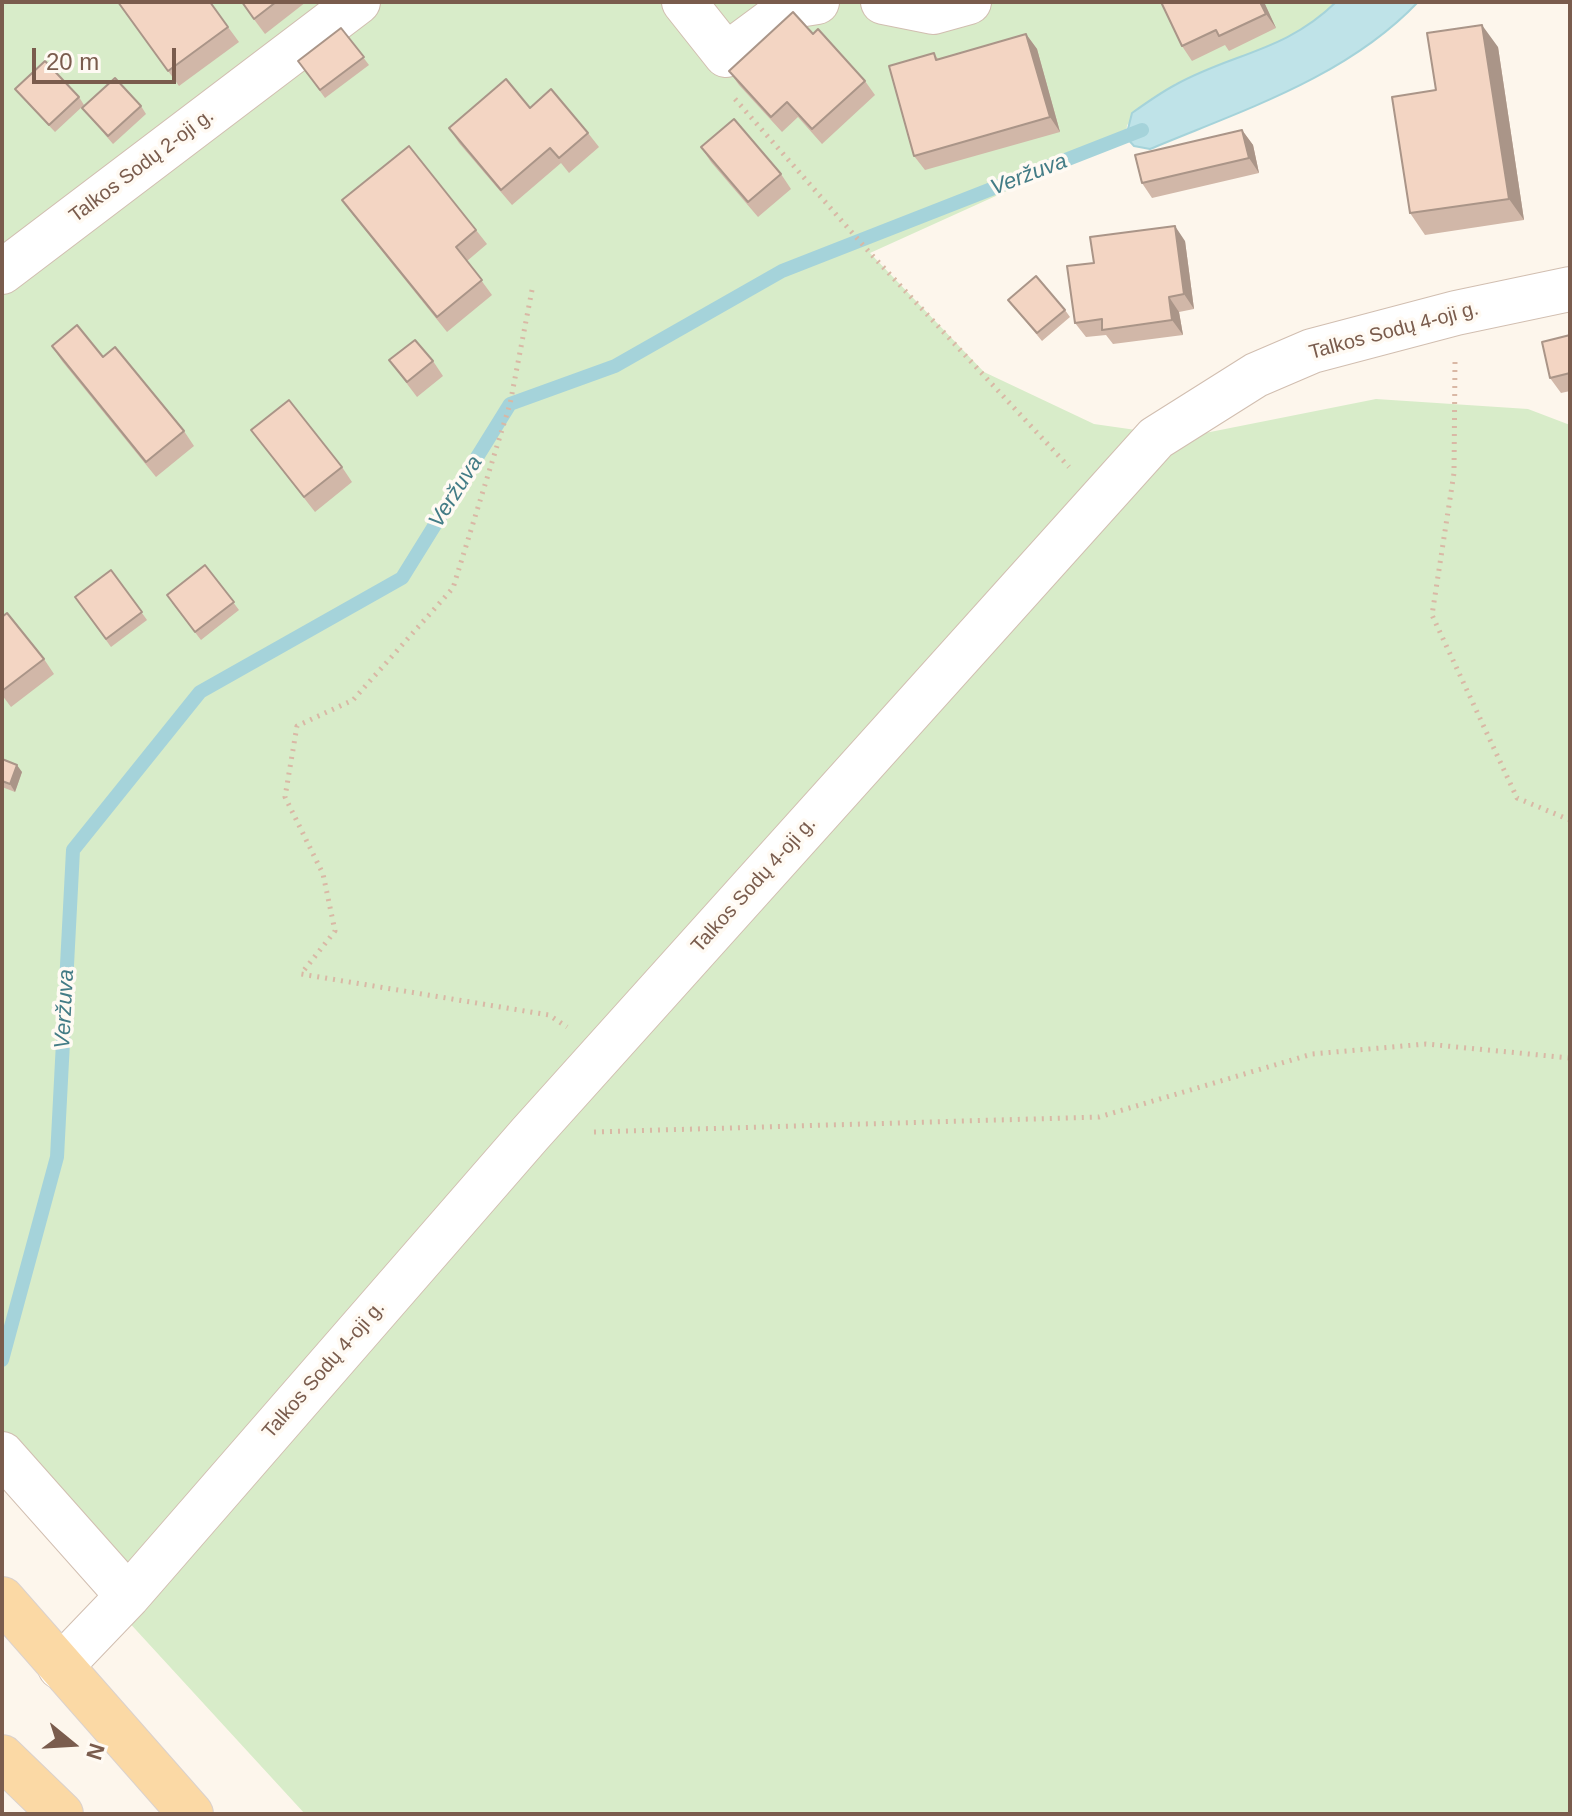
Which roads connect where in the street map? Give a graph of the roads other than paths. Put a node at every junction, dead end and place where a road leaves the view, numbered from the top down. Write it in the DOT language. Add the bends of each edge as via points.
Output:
graph roads {
  1 [pos="358,2"];
  2 [pos="684,2"];
  3 [pos="817,2"];
  4 [pos="883,2"];
  5 [pos="969,2"];
  6 [pos="2,272"];
  7 [pos="1570,289"];
  8 [pos="7,1460"];
  9 [pos="128,1596"];
  10 [pos="2,1599"];
  11 [pos="60,1667"];
  12 [pos="2,1757"];
  13 [pos="61,1814"];
  14 [pos="191,1814"];
  1 -- 6 [label="street, Talkos Sodų 2-oji g."];
  2 -- 3 [label="street" via="726,55 792,6"];
  4 -- 5 [label="street" via="933,12"];
  7 -- 9 [label="street, Talkos Sodų 4-oji g." via="1312,351 1256,375 1156,438 530,1134"];
  8 -- 9 [label="street"];
  9 -- 11 [label="street, Talkos Sodų 4-oji g."];
  10 -- 11 [label="main road"];
  11 -- 14 [label="main road"];
  12 -- 13 [label="main road"];
}
